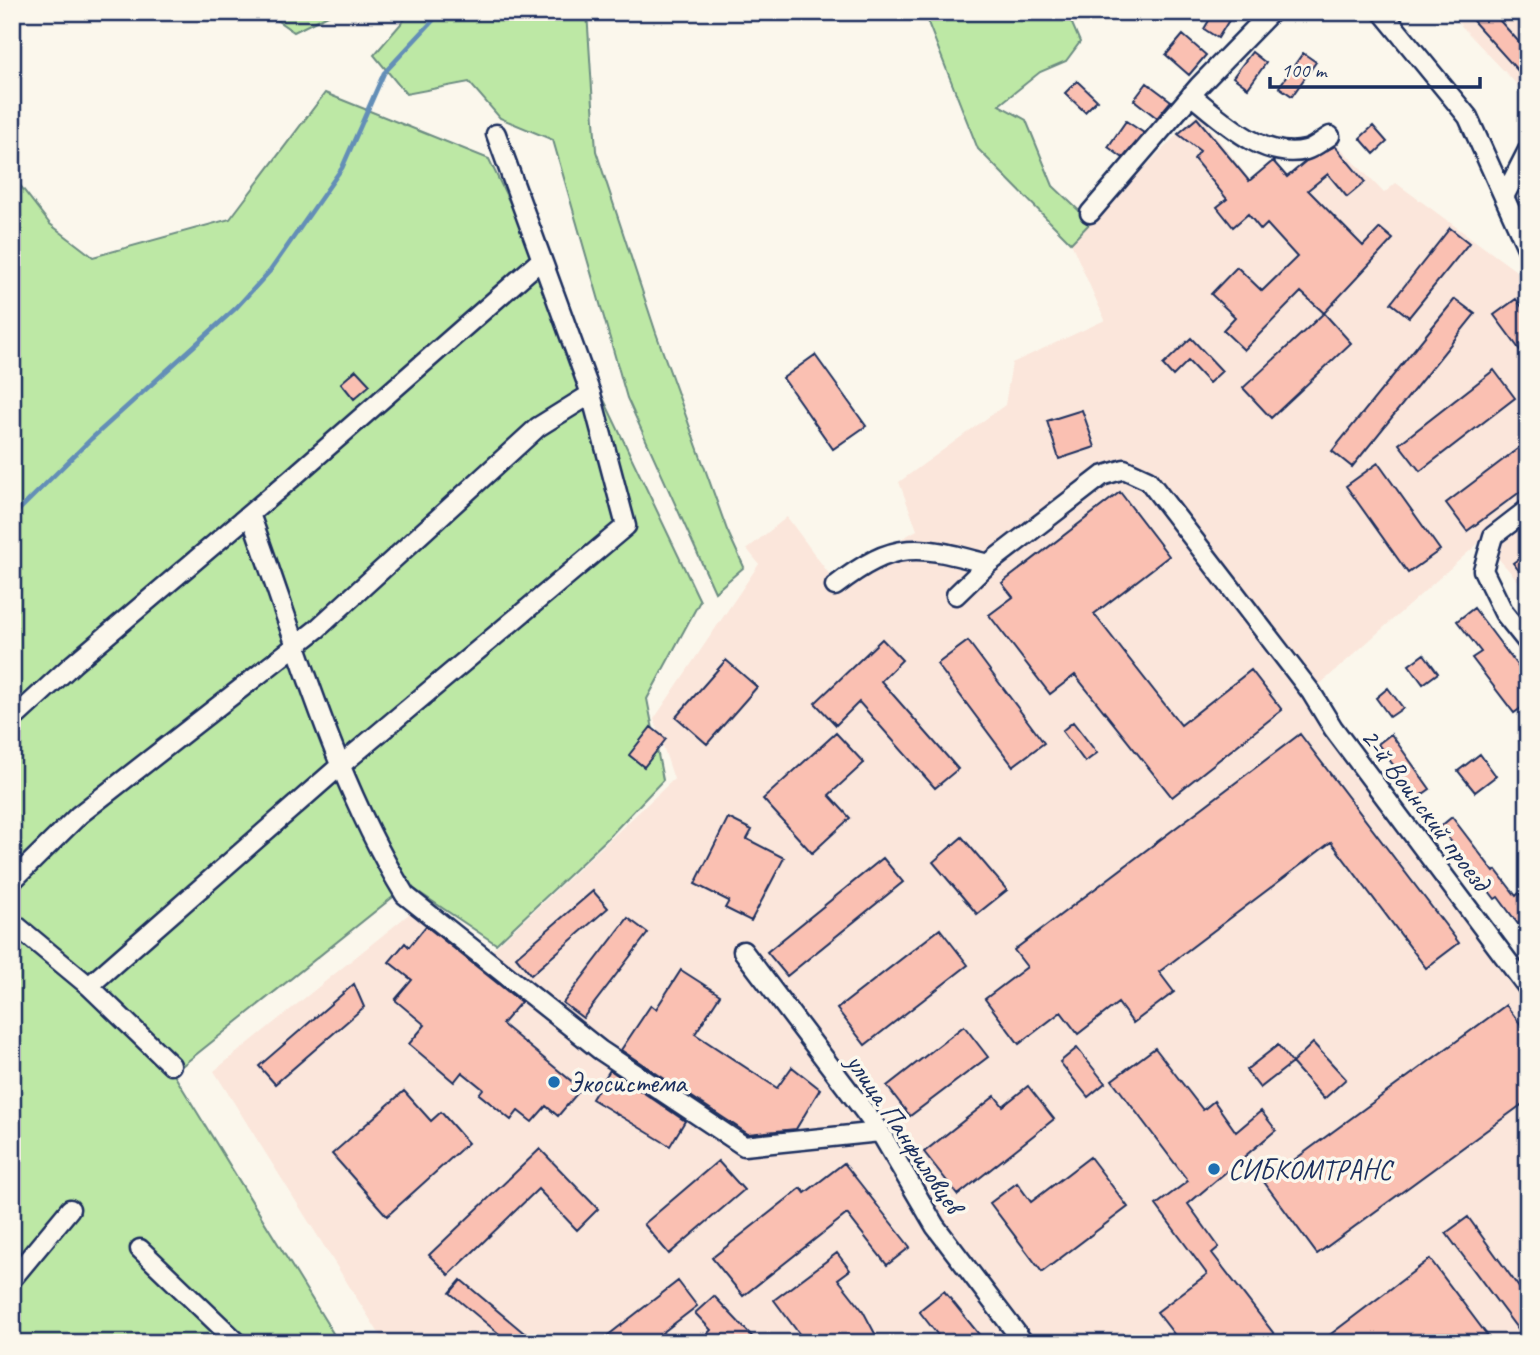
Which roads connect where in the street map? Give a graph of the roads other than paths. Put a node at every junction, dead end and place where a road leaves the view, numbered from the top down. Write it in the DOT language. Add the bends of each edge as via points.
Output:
graph roads {
  1 [pos="1271,12"];
  2 [pos="1382,12"];
  3 [pos="1191,95"];
  4 [pos="496,134"];
  5 [pos="1330,136"];
  6 [pos="1528,150"];
  7 [pos="1504,197"];
  8 [pos="1090,213"];
  9 [pos="1528,250"];
  10 [pos="541,261"];
  11 [pos="591,394"];
  12 [pos="1528,509"];
  13 [pos="250,514"];
  14 [pos="988,564"];
  15 [pos="835,586"];
  16 [pos="956,595"];
  17 [pos="1528,643"];
  18 [pos="298,644"];
  19 [pos="12,720"];
  20 [pos="341,765"];
  21 [pos="12,881"];
  22 [pos="12,922"];
  23 [pos="743,951"];
  24 [pos="89,985"];
  25 [pos="1528,988"];
  26 [pos="172,1065"];
  27 [pos="880,1132"];
  28 [pos="69,1209"];
  29 [pos="139,1249"];
  30 [pos="12,1279"];
  31 [pos="237,1343"];
  32 [pos="1024,1343"];
  1 -- 3 [label="street"];
  2 -- 7 [label="street" via="1468,117"];
  3 -- 5 [label="street" via="1264,146 1307,150"];
  3 -- 8 [label="street"];
  4 -- 10 [label="street"];
  6 -- 7 [label="street"];
  7 -- 9 [label="street"];
  10 -- 11 [label="street"];
  10 -- 13 [label="street"];
  11 -- 18 [label="street" via="538,427"];
  11 -- 20 [label="street" via="626,526"];
  12 -- 17 [label="street" via="1493,536 1483,570 1504,613"];
  13 -- 18 [label="street"];
  13 -- 19 [label="street"];
  14 -- 15 [label="street" via="940,550 904,549 856,570"];
  14 -- 16 [label="street, 2-й Воинский проезд"];
  14 -- 25 [label="street, 2-й Воинский проезд" via="1102,476 1124,469 1148,480 1311,692 1333,728"];
  18 -- 20 [label="street"];
  18 -- 21 [label="street" via="79,815"];
  20 -- 24 [label="street"];
  20 -- 27 [label="street" via="405,895 600,1050 744,1146"];
  22 -- 24 [label="street"];
  23 -- 27 [label="street, улица Панфиловцев"];
  24 -- 26 [label="street"];
  27 -- 32 [label="street, улица Панфиловцев" via="935,1226"];
  28 -- 30 [label="street"];
  29 -- 31 [label="street"];
}
